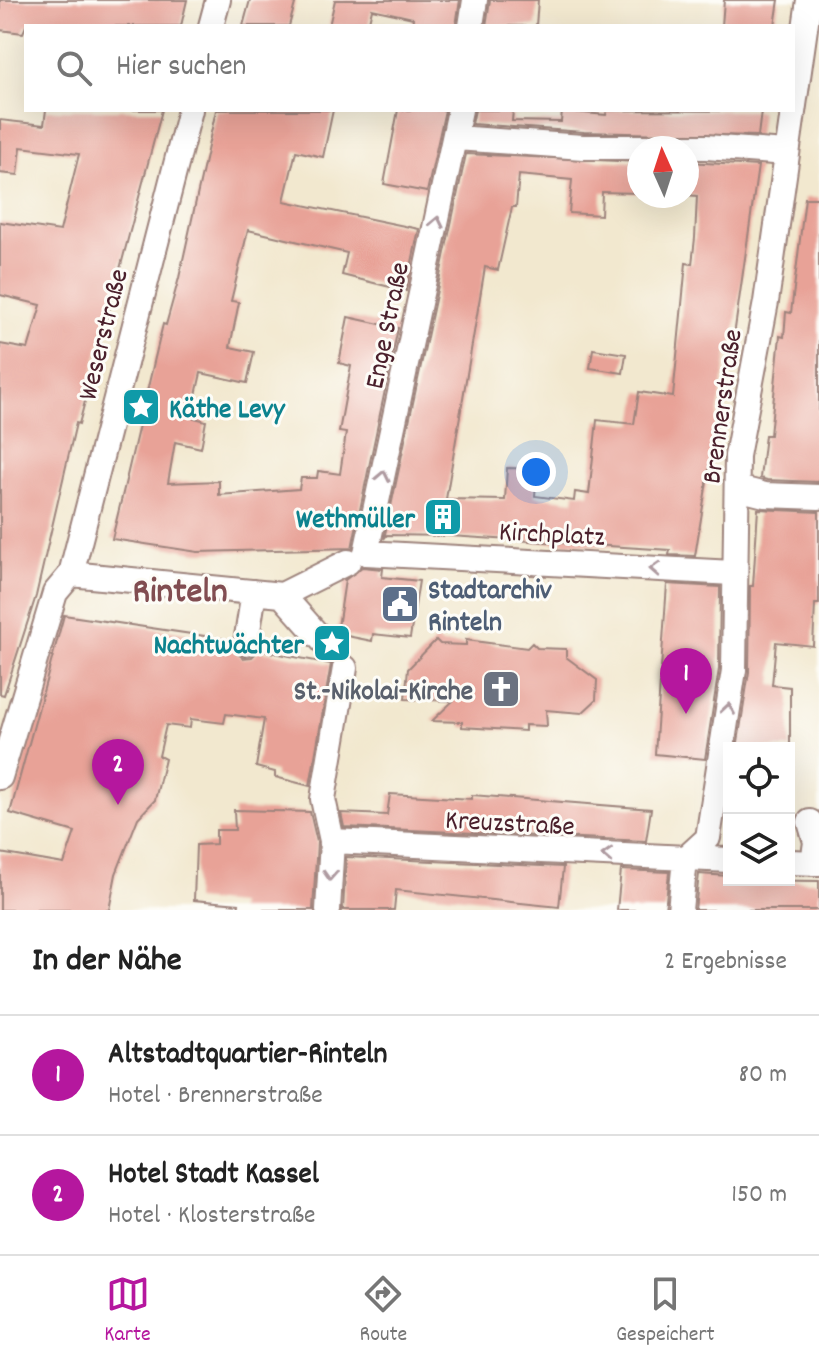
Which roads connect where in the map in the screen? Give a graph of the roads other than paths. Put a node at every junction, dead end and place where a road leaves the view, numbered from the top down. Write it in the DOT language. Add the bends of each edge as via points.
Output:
graph roads {
  1 [pos="218,0"];
  2 [pos="475,0"];
  3 [pos="809,0"];
  4 [pos="212,24"];
  5 [pos="471,24"];
  6 [pos="807,99"];
  7 [pos="189,112"];
  8 [pos="460,112"];
  9 [pos="456,138"];
  10 [pos="787,153"];
  11 [pos="737,488"];
  12 [pos="819,497"];
  13 [pos="357,557"];
  14 [pos="733,573"];
  15 [pos="71,574"];
  16 [pos="254,592"];
  17 [pos="282,595"];
  18 [pos="246,643"];
  19 [pos="0,777"];
  20 [pos="810,822"];
  21 [pos="332,841"];
  22 [pos="685,859"];
  23 [pos="723,860"];
  24 [pos="807,863"];
  25 [pos="328,910"];
  26 [pos="680,910"];
  1 -- 4 [label="street"];
  2 -- 5 [label="street"];
  3 -- 6 [label="street, Brennerstraße"];
  6 -- 10 [label="street, Brennerstraße"];
  7 -- 15 [label="street, Weserstraße"];
  8 -- 9 [label="street, Enge Straße"];
  9 -- 10 [label="street"];
  13 -- 9 [label="street, Enge Straße, one-way"];
  10 -- 11 [label="street, Brennerstraße" via="737,456"];
  11 -- 12 [label="street"];
  11 -- 14 [label="street, Brennerstraße"];
  14 -- 13 [label="street, Kirchplatz, one-way"];
  13 -- 17 [label="street"];
  22 -- 14 [label="street, Brennerstraße, one-way" via="708,838 735,660"];
  15 -- 16 [label="street"];
  15 -- 19 [label="street, Weserstraße" via="55,593"];
  16 -- 17 [label="street"];
  16 -- 18 [label="street"];
  17 -- 21 [label="street" via="337,658 323,799"];
  20 -- 24 [label="street" via="816,842"];
  22 -- 21 [label="street, Kreuzstraße, one-way"];
  21 -- 25 [label="street, one-way"];
  22 -- 23 [label="street, Kreuzstraße"];
  22 -- 26 [label="street"];
}
